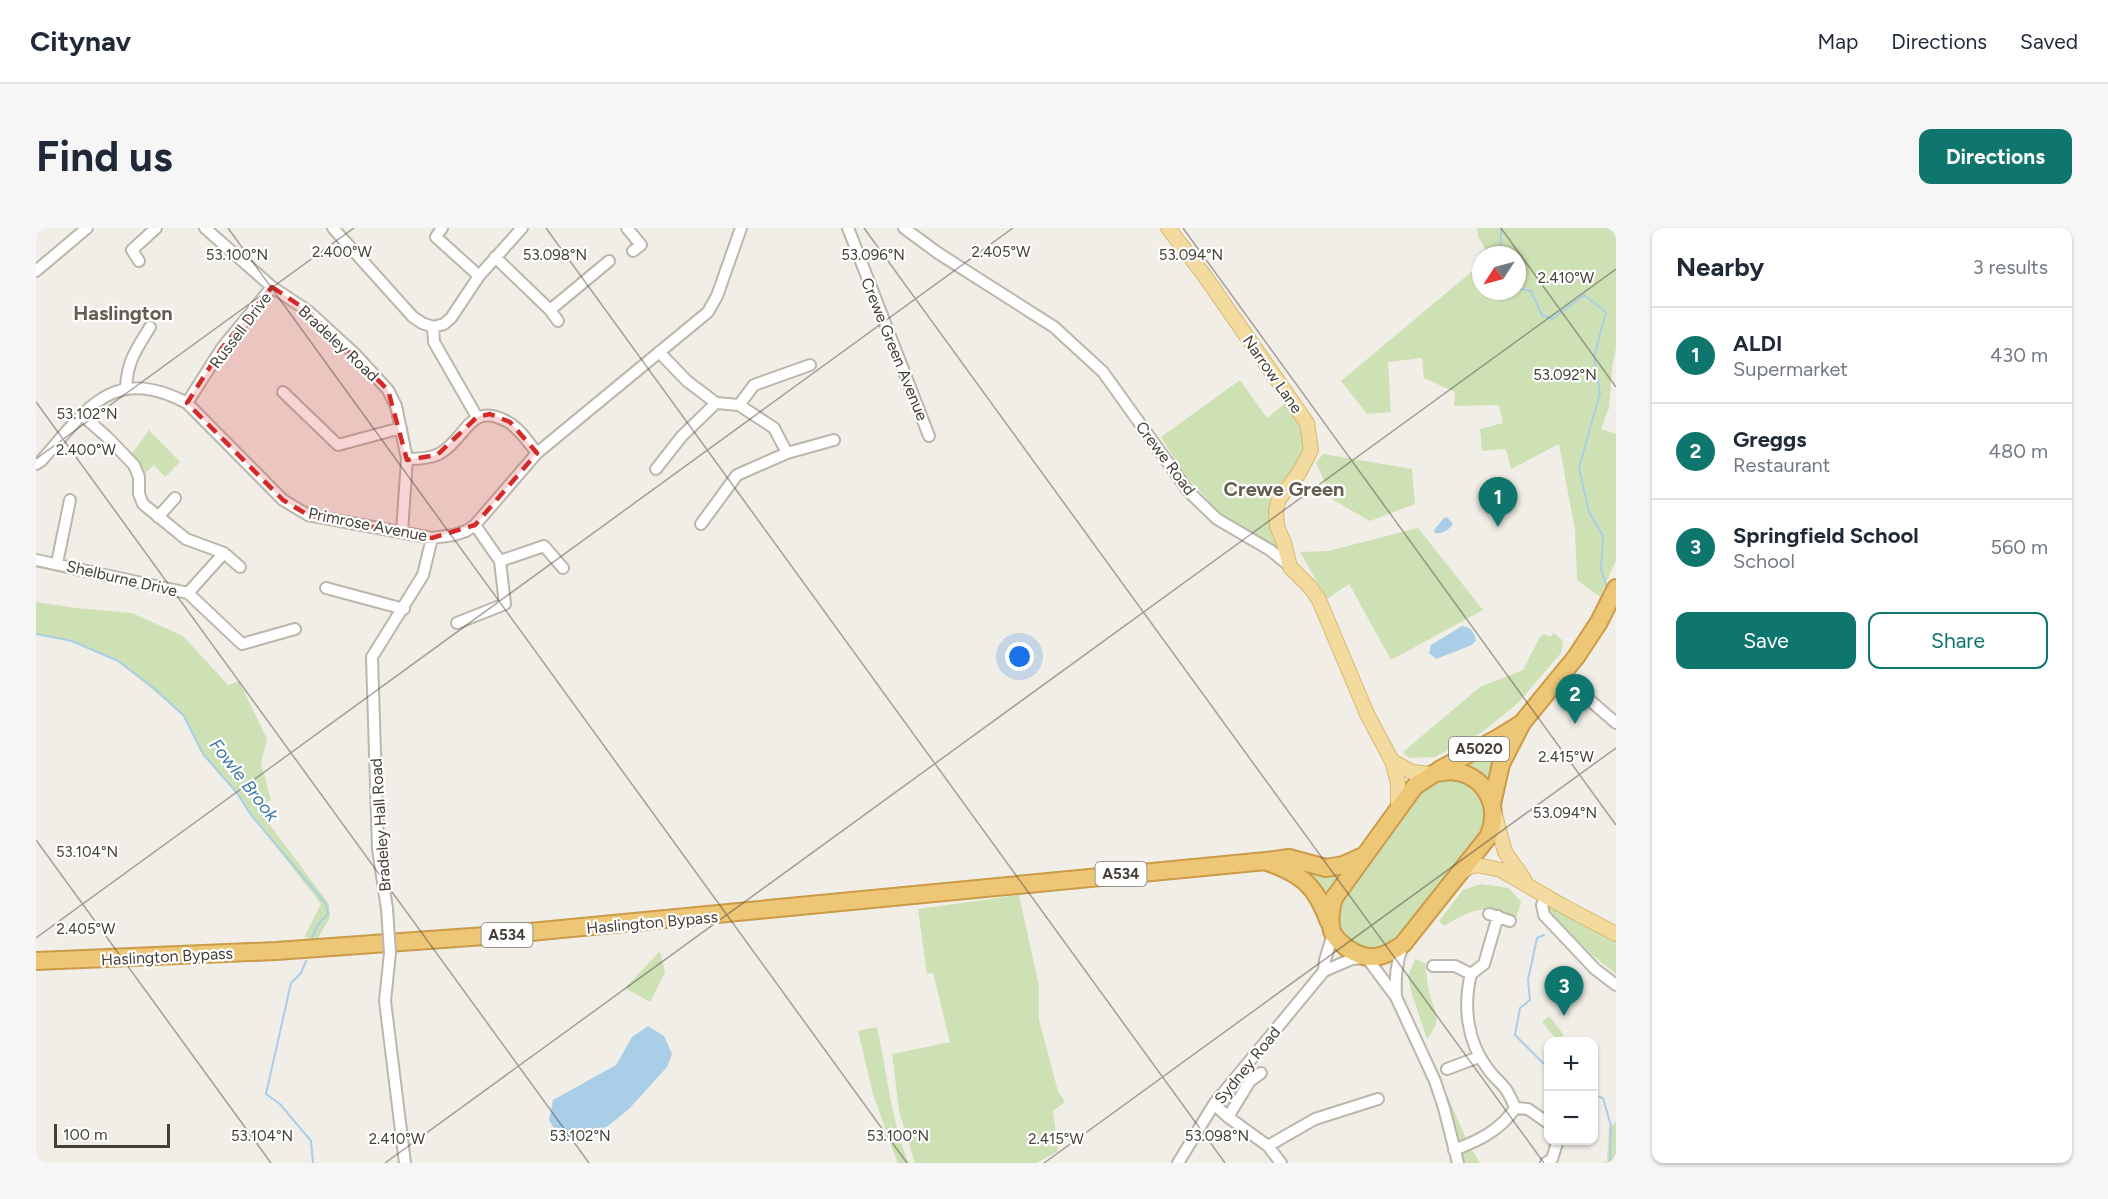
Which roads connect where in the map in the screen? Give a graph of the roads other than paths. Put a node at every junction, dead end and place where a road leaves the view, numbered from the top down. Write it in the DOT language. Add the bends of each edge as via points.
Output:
graph roads {
  1 [pos="87,228"];
  2 [pos="156,228"];
  3 [pos="205,228"];
  4 [pos="334,228"];
  5 [pos="442,228"];
  6 [pos="522,228"];
  7 [pos="627,228"];
  8 [pos="741,228"];
  9 [pos="848,228"];
  10 [pos="904,228"];
  11 [pos="1168,228"];
  12 [pos="637,248"];
  13 [pos="495,257"];
  14 [pos="139,261"];
  15 [pos="609,261"];
  16 [pos="36,271"];
  17 [pos="479,276"];
  18 [pos="272,287"];
  19 [pos="550,310"];
  20 [pos="558,321"];
  21 [pos="150,327"];
  22 [pos="433,327"];
  23 [pos="658,352"];
  24 [pos="810,365"];
  25 [pos="126,389"];
  26 [pos="283,392"];
  27 [pos="188,403"];
  28 [pos="716,403"];
  29 [pos="739,405"];
  30 [pos="82,415"];
  31 [pos="477,417"];
  32 [pos="401,428"];
  33 [pos="929,436"];
  34 [pos="834,440"];
  35 [pos="537,453"];
  36 [pos="787,453"];
  37 [pos="407,459"];
  38 [pos="36,464"];
  39 [pos="656,469"];
  40 [pos="175,498"];
  41 [pos="70,500"];
  42 [pos="158,517"];
  43 [pos="701,524"];
  44 [pos="475,525"];
  45 [pos="402,532"];
  46 [pos="432,538"];
  47 [pos="224,553"];
  48 [pos="36,560"];
  49 [pos="500,561"];
  50 [pos="57,564"];
  51 [pos="240,567"];
  52 [pos="1290,567"];
  53 [pos="563,568"];
  54 [pos="326,588"];
  55 [pos="1616,588"];
  56 [pos="188,593"];
  57 [pos="404,609"];
  58 [pos="456,623"];
  59 [pos="295,629"];
  60 [pos="1562,676"];
  61 [pos="1522,723"];
  62 [pos="1616,723"];
  63 [pos="1392,761"];
  64 [pos="1433,773"];
  65 [pos="1493,807"];
  66 [pos="1398,810"];
  67 [pos="1363,856"];
  68 [pos="1266,861"];
  69 [pos="1459,874"];
  70 [pos="1530,885"];
  71 [pos="1547,897"];
  72 [pos="1510,921"];
  73 [pos="1332,932"];
  74 [pos="1616,934"];
  75 [pos="1403,944"];
  76 [pos="1365,958"];
  77 [pos="36,961"];
  78 [pos="1433,966"];
  79 [pos="1324,971"];
  80 [pos="1472,974"];
  81 [pos="1616,985"];
  82 [pos="1396,997"];
  83 [pos="1479,1058"];
  84 [pos="1447,1069"];
  85 [pos="1261,1073"];
  86 [pos="1378,1099"];
  87 [pos="1214,1104"];
  88 [pos="1515,1108"];
  89 [pos="1228,1117"];
  90 [pos="1544,1120"];
  91 [pos="1556,1145"];
  92 [pos="1268,1146"];
  93 [pos="1454,1150"];
  94 [pos="405,1163"];
  95 [pos="1178,1163"];
  96 [pos="1281,1163"];
  97 [pos="1458,1163"];
  98 [pos="1546,1163"];
  1 -- 16 [label="street"];
  2 -- 14 [label="street" via="132,250"];
  3 -- 18 [label="street, Bradeley Road"];
  4 -- 22 [label="street" via="413,317"];
  5 -- 17 [label="street" via="436,237"];
  6 -- 13 [label="street"];
  7 -- 12 [label="street"];
  8 -- 23 [label="street, Primrose Avenue" via="713,306"];
  9 -- 33 [label="street, Crewe Green Avenue"];
  10 -- 52 [label="street, Crewe Road" via="1054,327 1103,372 1189,492 1217,519 1270,550"];
  11 -- 52 [label="main road, Narrow Lane" via="1307,423 1311,450 1276,510"];
  13 -- 17 [label="street"];
  13 -- 19 [label="street"];
  15 -- 19 [label="street"];
  17 -- 22 [label="street" via="452,318"];
  18 -- 27 [label="street, Russell Drive" via="222,348"];
  18 -- 32 [label="street, Bradeley Road" via="308,311 356,355 388,390"];
  19 -- 20 [label="street"];
  21 -- 25 [label="street" via="131,357"];
  22 -- 31 [label="street" via="434,342"];
  23 -- 28 [label="street"];
  23 -- 35 [label="street, Primrose Avenue"];
  24 -- 29 [label="street" via="754,385"];
  25 -- 27 [label="street, Primrose Avenue" via="148,388"];
  25 -- 30 [label="street, Primrose Avenue" via="99,400"];
  26 -- 32 [label="street" via="338,445"];
  27 -- 45 [label="street, Primrose Avenue" via="283,500 308,515"];
  28 -- 29 [label="street"];
  28 -- 39 [label="street"];
  29 -- 36 [label="street" via="774,428"];
  30 -- 38 [label="street, Primrose Avenue"];
  30 -- 42 [label="street" via="134,465 143,504"];
  31 -- 35 [label="street" via="490,414 510,422"];
  31 -- 37 [label="street" via="437,455"];
  32 -- 37 [label="street, Bradeley Road"];
  34 -- 36 [label="street"];
  35 -- 44 [label="street, Primrose Avenue"];
  36 -- 43 [label="street" via="737,475"];
  37 -- 45 [label="street, Bradeley Road"];
  40 -- 42 [label="street"];
  41 -- 50 [label="street"];
  42 -- 47 [label="street" via="186,539"];
  44 -- 46 [label="street, Primrose Avenue" via="454,535"];
  44 -- 49 [label="street"];
  45 -- 46 [label="street, Primrose Avenue"];
  46 -- 57 [label="street, Bradeley Hall Road" via="423,575"];
  47 -- 51 [label="street"];
  47 -- 56 [label="street"];
  48 -- 50 [label="street, Shelburne Drive"];
  49 -- 53 [label="street" via="544,546"];
  49 -- 58 [label="street" via="504,604"];
  50 -- 56 [label="street, Shelburne Drive"];
  52 -- 63 [label="main road, Crewe Road" via="1322,606"];
  54 -- 57 [label="street"];
  55 -- 60 [label="highway, A5020"];
  56 -- 59 [label="street, Shelburne Drive" via="242,644"];
  57 -- 94 [label="street, Bradeley Hall Road, bridge" via="372,657 378,849 390,953 385,1000"];
  60 -- 61 [label="highway, A5020"];
  60 -- 62 [label="street"];
  61 -- 64 [label="highway, A5020"];
  61 -- 65 [label="highway, A5020" via="1501,764"];
  63 -- 64 [label="main road" via="1412,772"];
  63 -- 66 [label="main road, Crewe Road" via="1398,783"];
  64 -- 65 [label="highway" via="1469,775 1486,790"];
  64 -- 66 [label="highway" via="1415,786"];
  65 -- 69 [label="highway" via="1488,837"];
  65 -- 70 [label="main road" via="1505,852"];
  66 -- 67 [label="highway"];
  67 -- 68 [label="highway, Haslington Bypass / A534" via="1326,868 1289,858"];
  67 -- 73 [label="highway" via="1334,898"];
  68 -- 73 [label="highway, Haslington Bypass / A534" via="1308,883"];
  68 -- 77 [label="highway, Haslington Bypass / A534" via="500,935 276,951"];
  69 -- 70 [label="main road" via="1469,867 1483,866 1501,870"];
  69 -- 75 [label="highway"];
  70 -- 71 [label="main road"];
  71 -- 74 [label="main road"];
  71 -- 81 [label="street" via="1542,905 1544,915 1589,964"];
  72 -- 80 [label="street" via="1493,915 1484,964"];
  73 -- 76 [label="highway" via="1343,945"];
  73 -- 79 [label="street, Sydney Road"];
  75 -- 76 [label="highway" via="1380,957"];
  75 -- 82 [label="street" via="1397,959"];
  76 -- 79 [label="street, Sydney Road"];
  76 -- 82 [label="street"];
  78 -- 80 [label="street" via="1455,966"];
  79 -- 87 [label="street, Sydney Road"];
  80 -- 83 [label="street" via="1466,1005"];
  82 -- 93 [label="street" via="1438,1090"];
  83 -- 84 [label="street"];
  83 -- 88 [label="street" via="1507,1090"];
  85 -- 89 [label="street, Sydney Road" via="1250,1081"];
  86 -- 92 [label="street" via="1316,1119"];
  87 -- 89 [label="street"];
  87 -- 95 [label="street, Sydney Road"];
  88 -- 90 [label="street" via="1528,1109"];
  88 -- 93 [label="street" via="1494,1131"];
  89 -- 92 [label="street"];
  91 -- 98 [label="street" via="1552,1159"];
  92 -- 96 [label="street"];
  93 -- 97 [label="street"];
}
